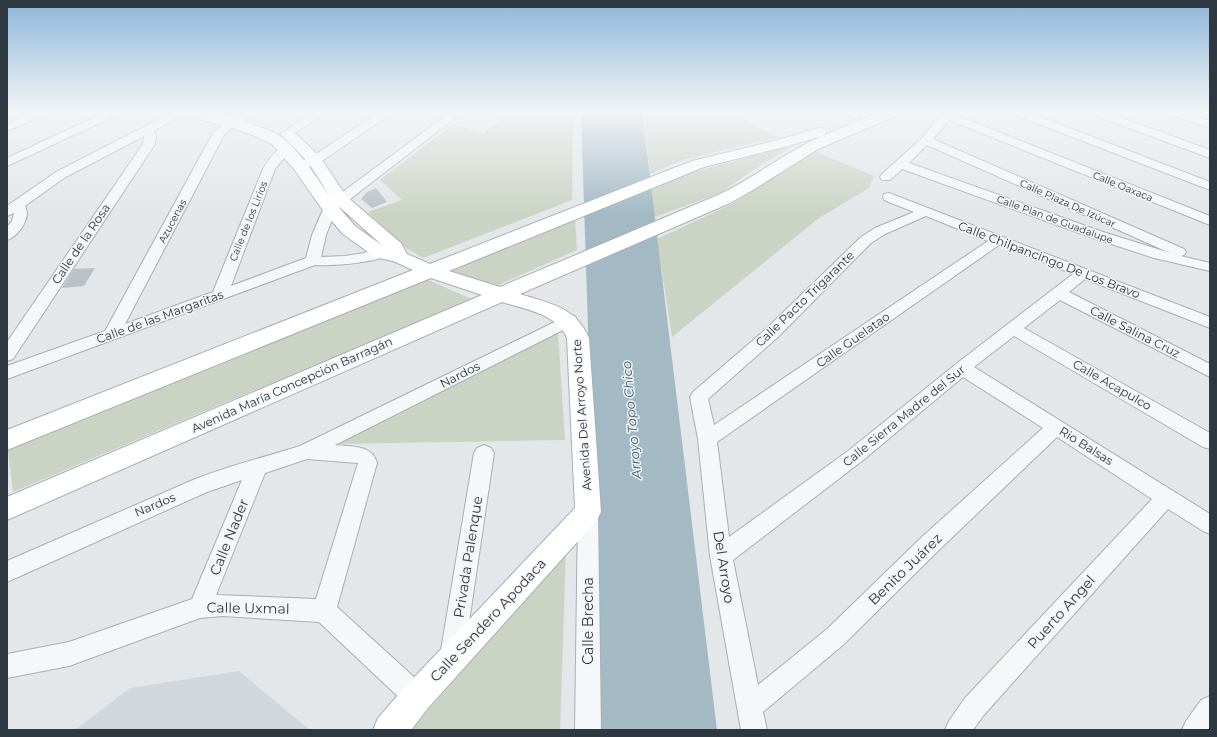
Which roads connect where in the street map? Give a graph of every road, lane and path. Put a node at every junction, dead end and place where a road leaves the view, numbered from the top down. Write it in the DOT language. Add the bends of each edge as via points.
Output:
graph roads {
  1 [pos="43,145"];
  2 [pos="119,145"];
  3 [pos="148,145"];
  4 [pos="212,145"];
  5 [pos="281,145"];
  6 [pos="299,145"];
  7 [pos="337,145"];
  8 [pos="413,145"];
  9 [pos="770,145"];
  10 [pos="814,145"];
  11 [pos="920,145"];
  12 [pos="938,145"];
  13 [pos="1027,145"];
  14 [pos="1104,145"];
  15 [pos="1186,145"];
  16 [pos="285,150"];
  17 [pos="1210,154"];
  18 [pos="315,160"];
  19 [pos="7,162"];
  20 [pos="901,164"];
  21 [pos="300,166"];
  22 [pos="886,176"];
  23 [pos="1210,186"];
  24 [pos="889,197"];
  25 [pos="335,204"];
  26 [pos="11,206"];
  27 [pos="925,212"];
  28 [pos="1210,221"];
  29 [pos="7,236"];
  30 [pos="998,240"];
  31 [pos="392,253"];
  32 [pos="313,261"];
  33 [pos="1210,266"];
  34 [pos="430,271"];
  35 [pos="1084,273"];
  36 [pos="1059,293"];
  37 [pos="501,295"];
  38 [pos="219,296"];
  39 [pos="569,320"];
  40 [pos="1210,323"];
  41 [pos="1014,329"];
  42 [pos="111,335"];
  43 [pos="7,356"];
  44 [pos="962,368"];
  45 [pos="1210,371"];
  46 [pos="7,374"];
  47 [pos="700,403"];
  48 [pos="1056,427"];
  49 [pos="707,438"];
  50 [pos="7,440"];
  51 [pos="1210,442"];
  52 [pos="308,451"];
  53 [pos="484,453"];
  54 [pos="257,468"];
  55 [pos="1166,497"];
  56 [pos="7,510"];
  57 [pos="588,512"];
  58 [pos="1210,525"];
  59 [pos="721,556"];
  60 [pos="7,572"];
  61 [pos="200,607"];
  62 [pos="324,611"];
  63 [pos="452,660"];
  64 [pos="7,666"];
  65 [pos="417,697"];
  66 [pos="750,707"];
  67 [pos="1210,709"];
  68 [pos="390,730"];
  69 [pos="588,730"];
  70 [pos="754,730"];
  71 [pos="958,730"];
  72 [pos="1195,730"];
  1 -- 19 [label="street"];
  2 -- 26 [label="street" via="66,172"];
  3 -- 43 [label="street, Calle de la Rosa"];
  4 -- 42 [label="street, Azucenas"];
  5 -- 16 [label="street"];
  6 -- 18 [label="street"];
  7 -- 18 [label="street"];
  8 -- 25 [label="street"];
  9 -- 34 [label="street" via="710,160"];
  10 -- 37 [label="street, Avenida María Concepción Barragán" via="742,190"];
  11 -- 20 [label="street"];
  12 -- 33 [label="street, Calle Plaza De Izúcar"];
  13 -- 28 [label="street, Calle Oaxaca"];
  14 -- 23 [label="street"];
  15 -- 17 [label="street"];
  16 -- 21 [label="street"];
  16 -- 38 [label="street, Calle de los Lirios" via="269,169"];
  18 -- 21 [label="street"];
  18 -- 25 [label="street"];
  20 -- 22 [label="street"];
  20 -- 33 [label="street, Calle Plan de Guadalupe" via="1102,237 1159,255"];
  21 -- 25 [label="street"];
  24 -- 27 [label="street, Calle Chilpancingo De Los Bravo"];
  25 -- 31 [label="street" via="349,230"];
  25 -- 32 [label="street" via="319,235"];
  26 -- 29 [label="street" via="21,208 22,213"];
  27 -- 30 [label="street, Calle Chilpancingo De Los Bravo"];
  27 -- 47 [label="street, Calle Pacto Trigarante" via="880,231 866,240 771,334 701,395"];
  30 -- 35 [label="street, Calle Chilpancingo De Los Bravo"];
  30 -- 49 [label="street, Calle Guelatao"];
  31 -- 32 [label="street" via="358,260"];
  31 -- 34 [label="street"];
  32 -- 38 [label="street, Calle de las Margaritas"];
  34 -- 37 [label="street"];
  34 -- 50 [label="street"];
  35 -- 36 [label="street, Calle Sierra Madre del Sur"];
  35 -- 40 [label="street, Calle Chilpancingo De Los Bravo"];
  36 -- 41 [label="street, Calle Sierra Madre del Sur"];
  36 -- 45 [label="street, Calle Salina Cruz"];
  37 -- 39 [label="street"];
  37 -- 56 [label="street, Avenida María Concepción Barragán"];
  38 -- 42 [label="street, Calle de las Margaritas"];
  39 -- 52 [label="street, Nardos"];
  39 -- 57 [label="street, Avenida Del Arroyo Norte" via="578,338"];
  41 -- 44 [label="street, Calle Sierra Madre del Sur"];
  41 -- 51 [label="street, Calle Acapulco"];
  42 -- 46 [label="street, Calle de las Margaritas"];
  44 -- 48 [label="street, Rio Balsas"];
  44 -- 59 [label="street, Calle Sierra Madre del Sur" via="855,456"];
  47 -- 49 [label="street, Del Arroyo"];
  48 -- 55 [label="street, Rio Balsas"];
  48 -- 66 [label="street, Benito Juárez" via="835,637"];
  49 -- 59 [label="street, Del Arroyo"];
  52 -- 54 [label="street, Nardos"];
  52 -- 62 [label="street, Nardos" via="360,455 368,463"];
  53 -- 63 [label="street, Privada Palenque"];
  54 -- 60 [label="street, Nardos" via="200,486"];
  54 -- 61 [label="street, Calle Nader"];
  55 -- 58 [label="street, Rio Balsas"];
  55 -- 71 [label="street, Puerto Angel" via="974,707"];
  57 -- 63 [label="street, Calle Sendero Apodaca"];
  57 -- 69 [label="street, Calle Brecha"];
  59 -- 66 [label="street, Del Arroyo"];
  61 -- 62 [label="street, Calle Uxmal" via="258,606"];
  61 -- 64 [label="street, Calle Uxmal" via="69,654"];
  62 -- 65 [label="street"];
  63 -- 65 [label="street, Calle Sendero Apodaca"];
  65 -- 68 [label="street, Calle Sendero Apodaca"];
  66 -- 70 [label="street, Del Arroyo"];
  67 -- 72 [label="street"];
}
